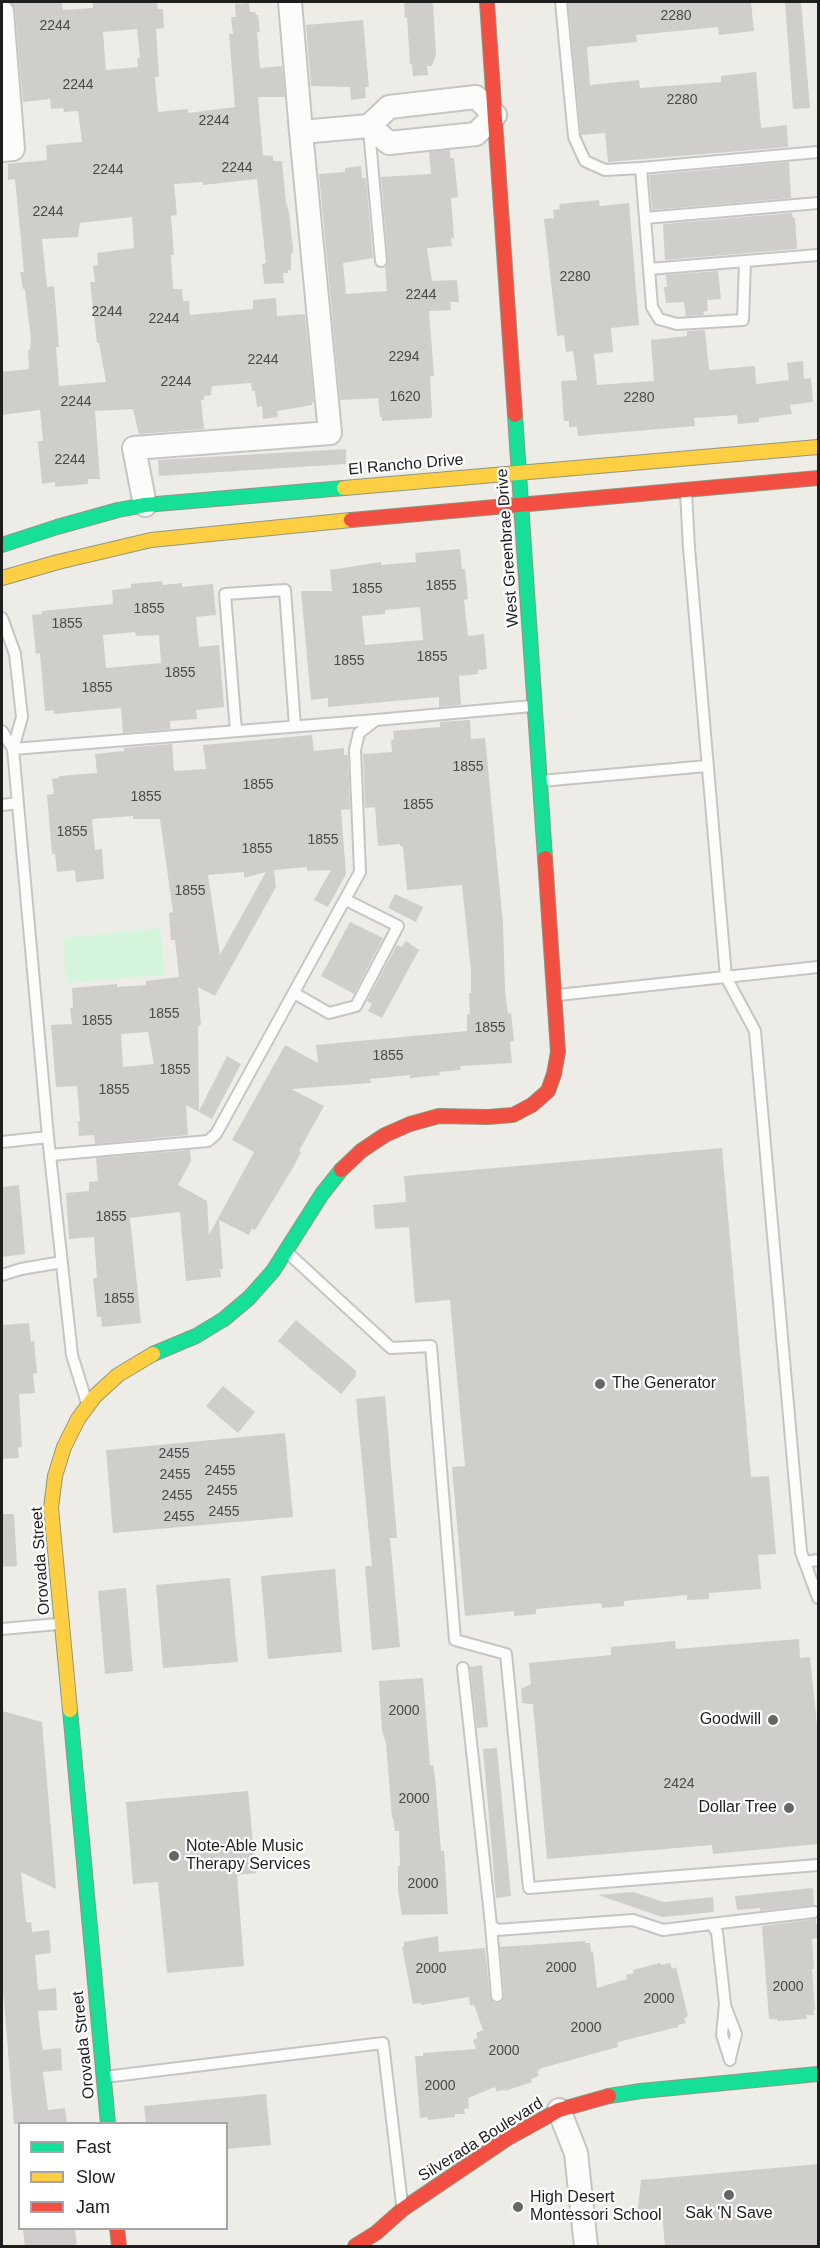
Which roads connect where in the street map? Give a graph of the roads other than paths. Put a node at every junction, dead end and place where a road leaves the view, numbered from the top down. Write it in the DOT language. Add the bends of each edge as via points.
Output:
graph roads {
  1 [pos="290,2"];
  2 [pos="487,2"];
  3 [pos="561,2"];
  4 [pos="2,12"];
  5 [pos="495,115"];
  6 [pos="369,126"];
  7 [pos="301,132"];
  8 [pos="2,150"];
  9 [pos="819,152"];
  10 [pos="641,168"];
  11 [pos="819,203"];
  12 [pos="645,218"];
  13 [pos="819,255"];
  14 [pos="381,261"];
  15 [pos="745,262"];
  16 [pos="649,269"];
  17 [pos="819,447"];
  18 [pos="520,472"];
  19 [pos="819,477"];
  20 [pos="686,489"];
  21 [pos="522,503"];
  22 [pos="145,505"];
  23 [pos="48,530"];
  24 [pos="2,545"];
  25 [pos="11,557"];
  26 [pos="2,578"];
  27 [pos="2,618"];
  28 [pos="536,706"];
  29 [pos="376,720"];
  30 [pos="295,726"];
  31 [pos="2,731"];
  32 [pos="236,731"];
  33 [pos="13,749"];
  34 [pos="707,766"];
  35 [pos="541,782"];
  36 [pos="17,803"];
  37 [pos="2,805"];
  38 [pos="346,900"];
  39 [pos="819,967"];
  40 [pos="726,977"];
  41 [pos="294,993"];
  42 [pos="555,995"];
  43 [pos="548,1090"];
  44 [pos="48,1137"];
  45 [pos="2,1142"];
  46 [pos="50,1155"];
  47 [pos="286,1250"];
  48 [pos="62,1262"];
  49 [pos="2,1275"];
  50 [pos="88,1406"];
  51 [pos="819,1560"];
  52 [pos="805,1562"];
  53 [pos="819,1598"];
  54 [pos="62,1624"];
  55 [pos="2,1629"];
  56 [pos="463,1668"];
  57 [pos="819,1865"];
  58 [pos="814,1912"];
  59 [pos="711,1924"];
  60 [pos="492,1925"];
  61 [pos="497,1996"];
  62 [pos="819,2074"];
  63 [pos="104,2077"];
  64 [pos="729,2083"];
  65 [pos="559,2110"];
  66 [pos="108,2122"];
  67 [pos="403,2209"];
  68 [pos="117,2230"];
  69 [pos="119,2247"];
  70 [pos="355,2247"];
  71 [pos="586,2247"];
  1 -- 7 [label="street"];
  2 -- 5 [label="street, West Greenbrae Drive"];
  3 -- 10 [label="lane" via="574,137 585,161 605,170"];
  4 -- 8 [label="street" via="14,149"];
  5 -- 6 [label="street" via="476,134 389,143"];
  5 -- 6 [label="street" via="476,97 389,107"];
  5 -- 18 [label="street, West Greenbrae Drive"];
  6 -- 7 [label="street"];
  6 -- 14 [label="lane"];
  7 -- 22 [label="street" via="330,433 134,448"];
  9 -- 10 [label="lane"];
  10 -- 12 [label="lane"];
  11 -- 12 [label="lane"];
  12 -- 16 [label="lane"];
  13 -- 15 [label="lane"];
  15 -- 16 [label="lane"];
  15 -- 16 [label="lane" via="743,320 677,324 659,319 652,307"];
  17 -- 18 [label="street, El Rancho Drive"];
  18 -- 21 [label="street, West Greenbrae Drive"];
  18 -- 22 [label="street, El Rancho Drive"];
  19 -- 20 [label="street"];
  20 -- 21 [label="street"];
  20 -- 34 [label="lane"];
  21 -- 26 [label="street" via="151,540"];
  21 -- 28 [label="street, West Greenbrae Drive"];
  22 -- 23 [label="street, El Rancho Drive"];
  23 -- 24 [label="street, El Rancho Drive"];
  23 -- 25 [label="street" via="36,545"];
  27 -- 33 [label="lane" via="15,654 22,717"];
  28 -- 29 [label="lane"];
  28 -- 35 [label="street, West Greenbrae Drive"];
  29 -- 30 [label="lane"];
  29 -- 38 [label="lane" via="359,733 355,750 360,872"];
  30 -- 32 [label="lane"];
  30 -- 32 [label="lane" via="285,590 225,594"];
  31 -- 33 [label="lane"];
  32 -- 33 [label="lane"];
  33 -- 36 [label="lane"];
  34 -- 35 [label="lane"];
  34 -- 40 [label="lane"];
  35 -- 42 [label="street, West Greenbrae Drive"];
  36 -- 37 [label="lane"];
  36 -- 44 [label="lane"];
  38 -- 41 [label="lane"];
  38 -- 41 [label="lane" via="398,926 356,1005 329,1013"];
  39 -- 40 [label="lane"];
  40 -- 42 [label="lane"];
  40 -- 52 [label="lane" via="755,1031 801,1552"];
  41 -- 46 [label="lane" via="216,1134 208,1141"];
  42 -- 43 [label="street, West Greenbrae Drive" via="558,1052"];
  43 -- 47 [label="street, Orovada Street" via="513,1115 439,1116 385,1135 340,1171"];
  44 -- 45 [label="lane"];
  44 -- 46 [label="lane"];
  46 -- 48 [label="lane"];
  47 -- 50 [label="street, Orovada Street" via="249,1298 224,1319 118,1375"];
  47 -- 57 [label="lane" via="391,1348 431,1346 455,1640 506,1654 529,1888"];
  48 -- 49 [label="lane"];
  48 -- 50 [label="lane" via="72,1355"];
  50 -- 54 [label="street, Orovada Street" via="64,1446 51,1508"];
  51 -- 52 [label="lane"];
  52 -- 53 [label="lane"];
  54 -- 55 [label="lane"];
  54 -- 63 [label="street, Orovada Street"];
  56 -- 60 [label="lane"];
  58 -- 59 [label="lane"];
  59 -- 60 [label="lane" via="663,1930 633,1920 497,1930"];
  59 -- 64 [label="lane" via="717,1932 725,2004 736,2034"];
  60 -- 61 [label="lane"];
  62 -- 64 [label="street, Silverada Boulevard"];
  63 -- 66 [label="street, Orovada Street"];
  63 -- 67 [label="lane" via="383,2043"];
  64 -- 65 [label="street, Silverada Boulevard" via="609,2096"];
  65 -- 67 [label="street, Silverada Boulevard" via="508,2138"];
  65 -- 71 [label="street" via="576,2153"];
  67 -- 70 [label="street, Silverada Boulevard"];
  68 -- 69 [label="street"];
}
